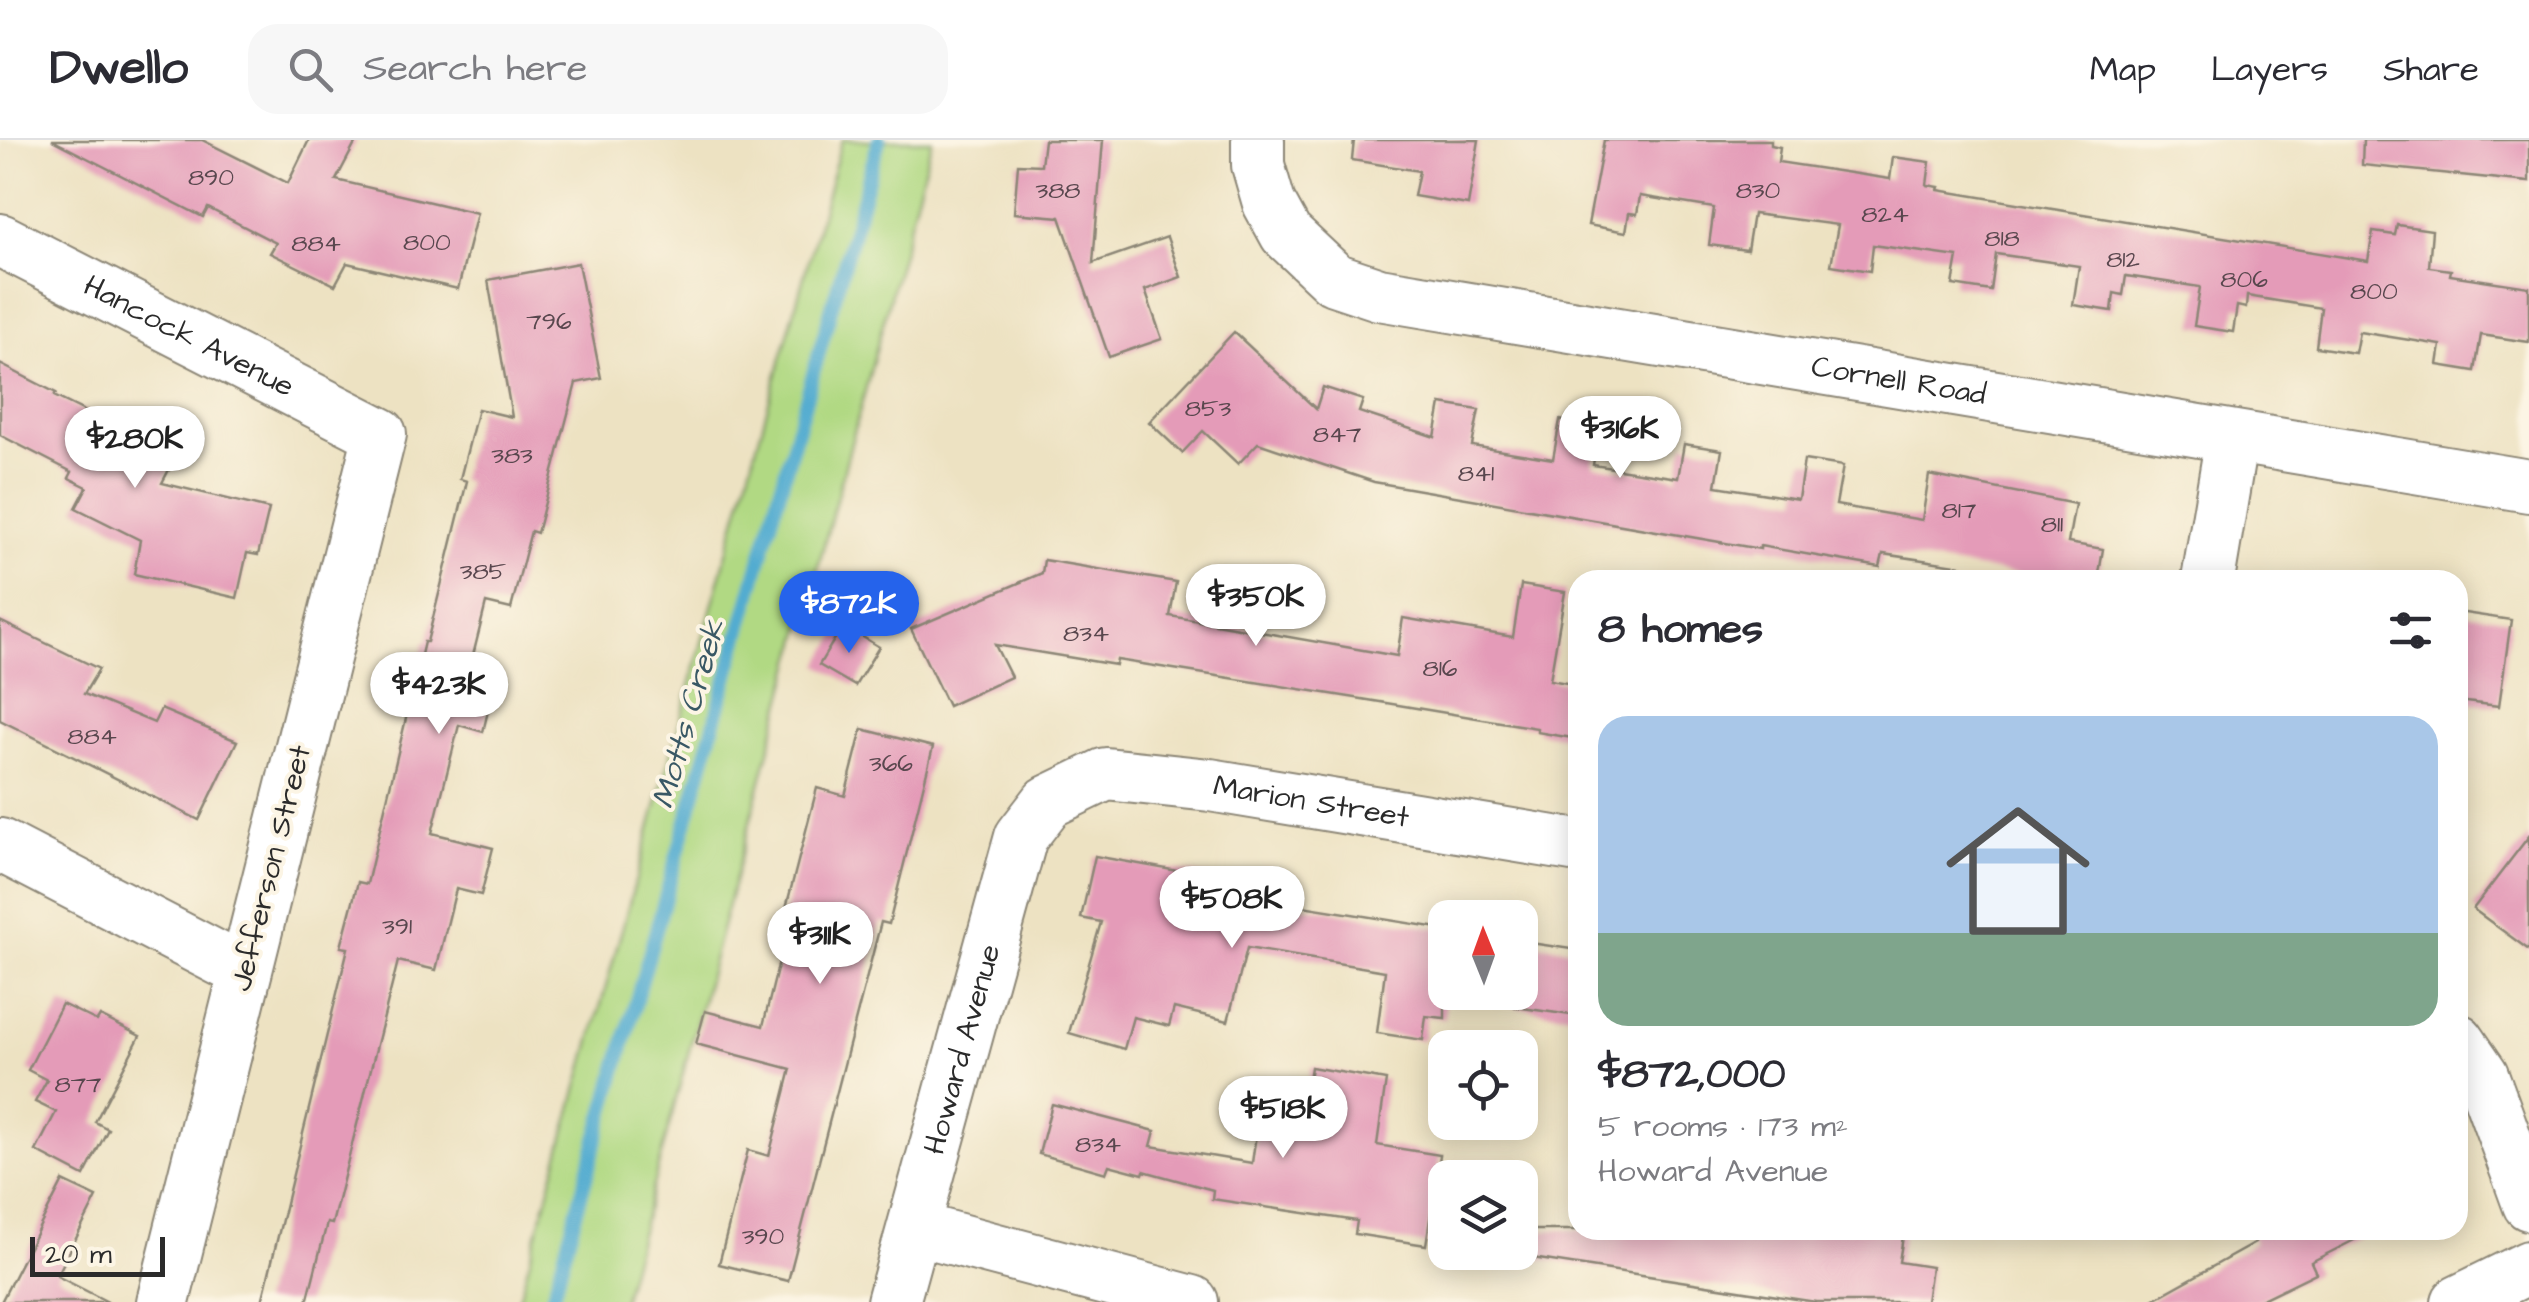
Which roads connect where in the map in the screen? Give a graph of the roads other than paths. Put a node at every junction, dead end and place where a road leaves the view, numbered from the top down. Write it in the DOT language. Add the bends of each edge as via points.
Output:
graph roads {
  1 [pos="1258,140"];
  2 [pos="0,240"];
  3 [pos="380,434"];
  4 [pos="2232,437"];
  5 [pos="2529,486"];
  6 [pos="2210,570"];
  7 [pos="1048,802"];
  8 [pos="0,844"];
  9 [pos="1568,844"];
  10 [pos="245,972"];
  11 [pos="2468,1055"];
  12 [pos="2529,1204"];
  13 [pos="914,1228"];
  14 [pos="2529,1268"];
  15 [pos="164,1302"];
  16 [pos="894,1302"];
  17 [pos="1192,1302"];
  18 [pos="2458,1302"];
  1 -- 4 [label="street, Cornell Road" via="1269,203 1286,234 1334,278 1379,294"];
  2 -- 3 [label="street, Hancock Avenue"];
  3 -- 10 [label="street, Jefferson Street"];
  4 -- 5 [label="street, Cornell Road"];
  4 -- 6 [label="street"];
  7 -- 9 [label="street, Marion Street" via="1106,774"];
  7 -- 13 [label="street, Howard Avenue" via="1021,837"];
  8 -- 10 [label="street"];
  10 -- 15 [label="street, Jefferson Street"];
  11 -- 12 [label="street" via="2482,1075"];
  13 -- 16 [label="street, Howard Avenue"];
  13 -- 17 [label="street"];
  14 -- 18 [label="street"];
}
